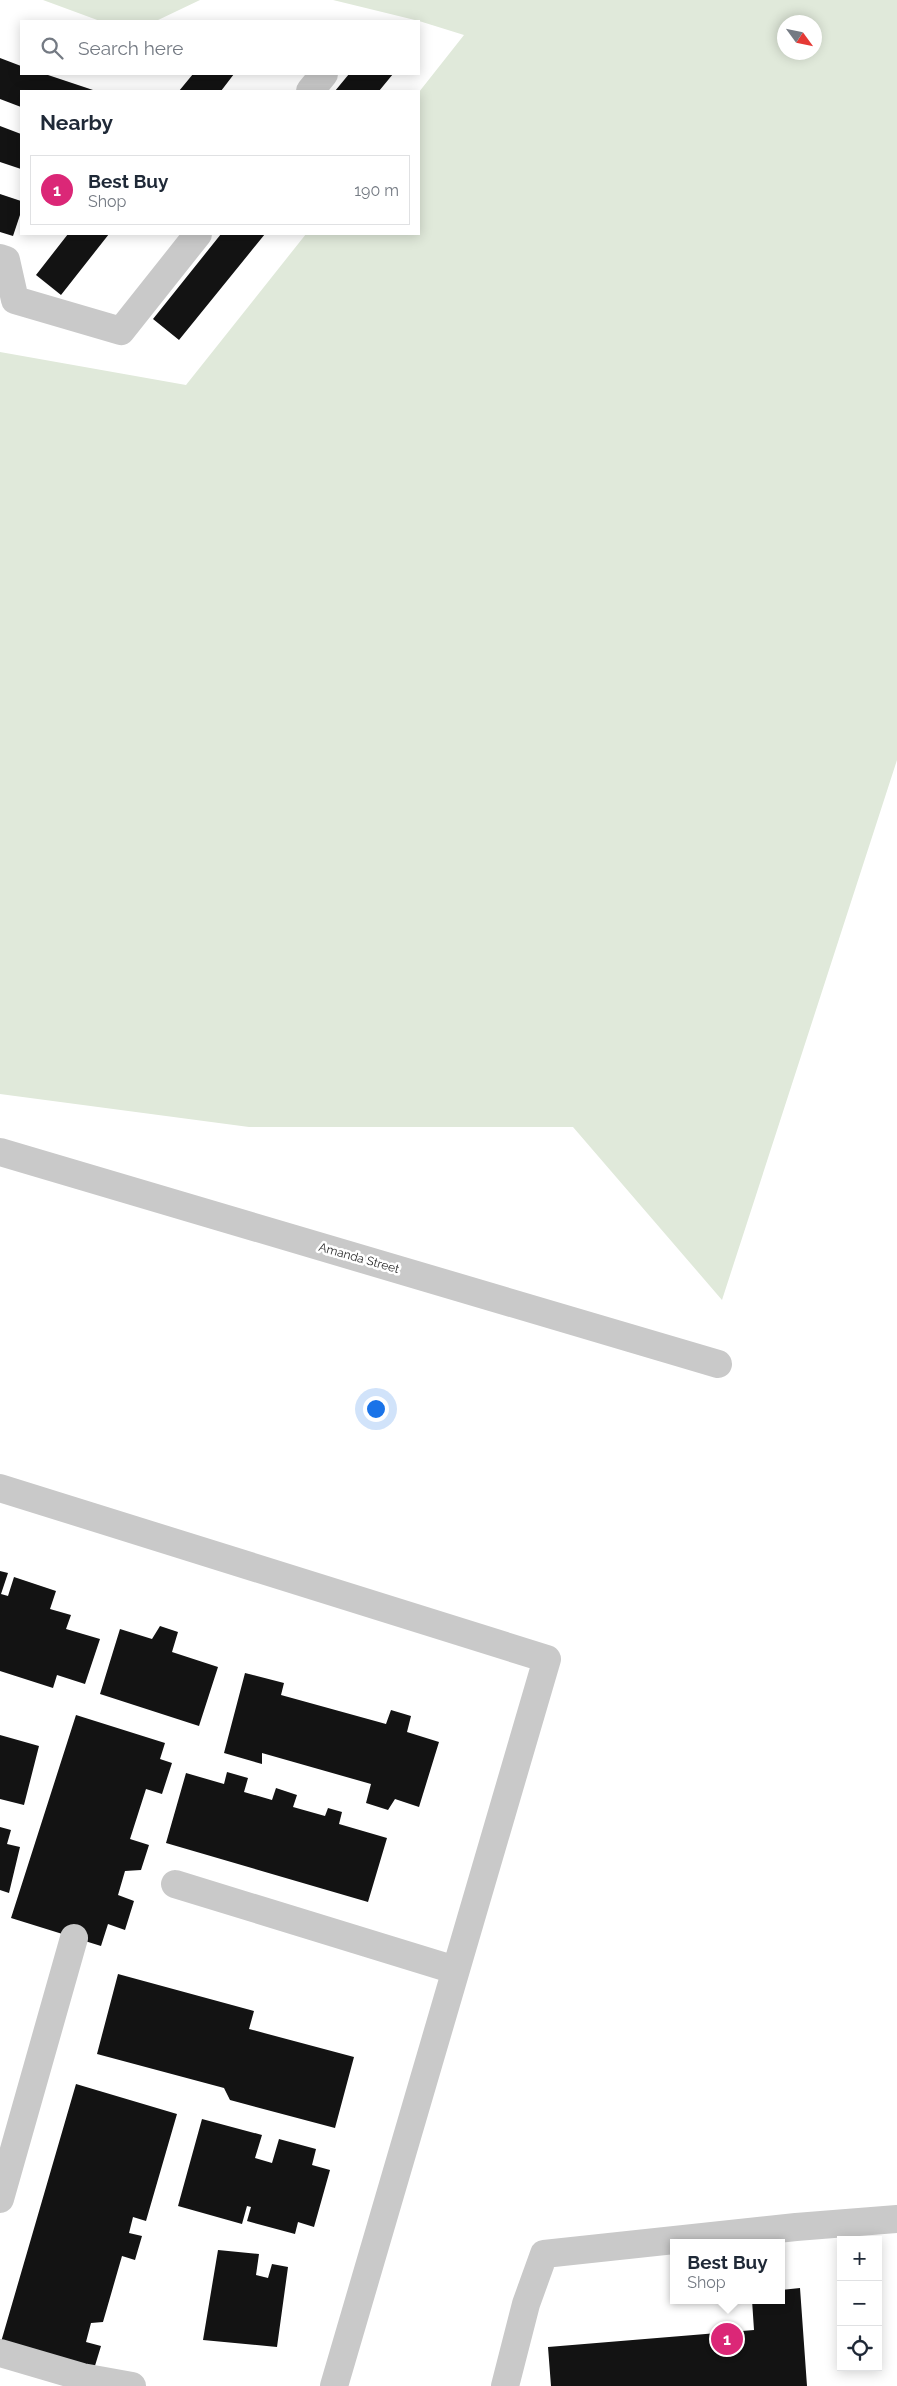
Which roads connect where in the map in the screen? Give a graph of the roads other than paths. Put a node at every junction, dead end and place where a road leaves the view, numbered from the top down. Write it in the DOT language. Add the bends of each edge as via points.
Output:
graph roads {
  1 [pos="323,75"];
  2 [pos="311,90"];
  3 [pos="197,235"];
  4 [pos="0,258"];
  5 [pos="0,1152"];
  6 [pos="718,1364"];
  7 [pos="0,1488"];
  8 [pos="175,1884"];
  9 [pos="74,1938"];
  10 [pos="456,1970"];
  11 [pos="0,2199"];
  12 [pos="897,2219"];
  13 [pos="684,2239"];
  14 [pos="670,2240"];
  15 [pos="0,2352"];
  16 [pos="132,2386"];
  17 [pos="334,2386"];
  18 [pos="505,2386"];
  1 -- 2 [label="street"];
  3 -- 4 [label="street" via="121,331 15,300 6,260"];
  5 -- 6 [label="street, Amanda Street"];
  7 -- 10 [label="street" via="547,1659"];
  8 -- 10 [label="street"];
  9 -- 11 [label="street"];
  10 -- 17 [label="street"];
  12 -- 13 [label="street"];
  14 -- 18 [label="street" via="544,2254 526,2304"];
  15 -- 16 [label="street" via="82,2377"];
}
